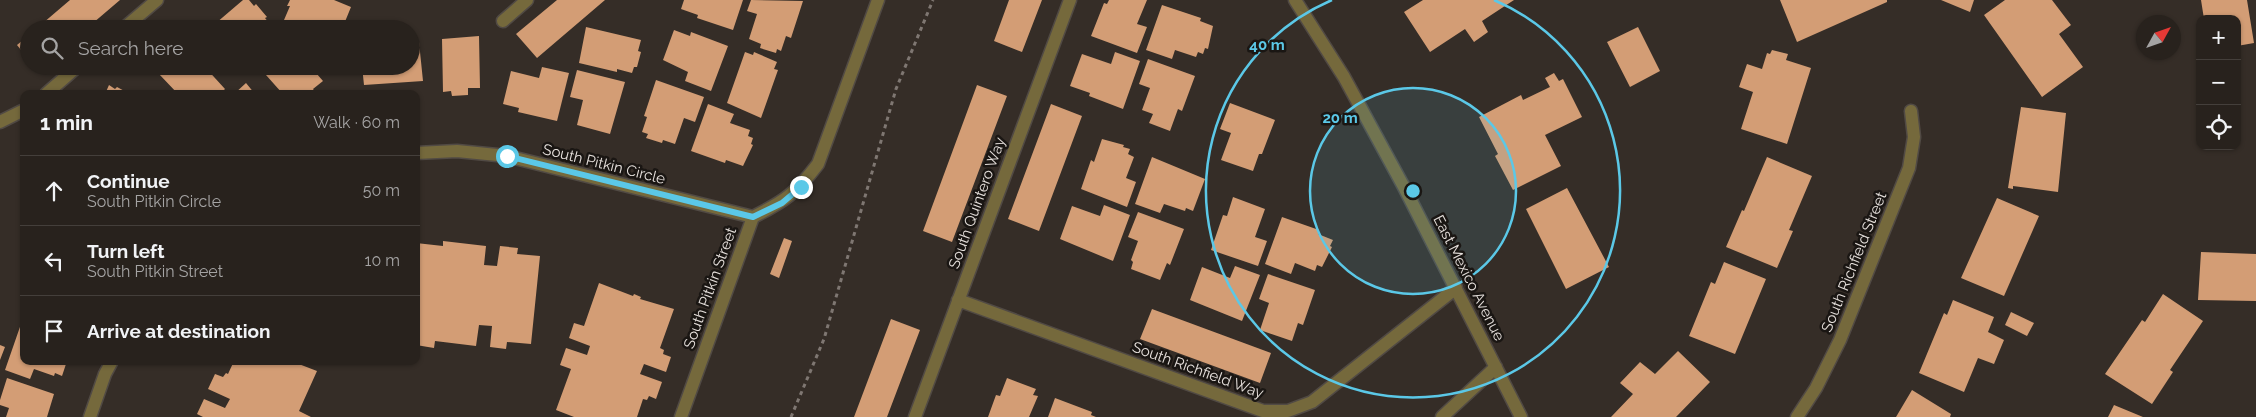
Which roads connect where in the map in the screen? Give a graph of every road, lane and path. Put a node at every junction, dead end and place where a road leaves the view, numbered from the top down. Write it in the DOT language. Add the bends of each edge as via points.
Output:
graph roads {
  1 [pos="157,0"];
  2 [pos="527,0"];
  3 [pos="878,0"];
  4 [pos="933,0"];
  5 [pos="1070,0"];
  6 [pos="1295,0"];
  7 [pos="134,20"];
  8 [pos="503,21"];
  9 [pos="68,75"];
  10 [pos="51,90"];
  11 [pos="1911,111"];
  12 [pos="20,112"];
  13 [pos="0,122"];
  14 [pos="420,153"];
  15 [pos="753,217"];
  16 [pos="1456,288"];
  17 [pos="958,300"];
  18 [pos="110,365"];
  19 [pos="1496,367"];
  20 [pos="90,417"];
  21 [pos="681,417"];
  22 [pos="791,417"];
  23 [pos="915,417"];
  24 [pos="1442,417"];
  25 [pos="1521,417"];
  26 [pos="1798,417"];
  1 -- 7 [label="street"];
  2 -- 8 [label="street"];
  3 -- 15 [label="street, South Pitkin Street" via="818,164 801,187 782,203"];
  4 -- 22 [label="path" via="896,90 824,339"];
  5 -- 17 [label="street, South Quintero Way"];
  6 -- 16 [label="street, East Mexico Avenue" via="1344,77"];
  9 -- 10 [label="street"];
  11 -- 26 [label="street, South Richfield Street" via="1914,137 1909,168 1840,340"];
  12 -- 13 [label="street"];
  14 -- 15 [label="street, South Pitkin Circle" via="457,151 507,156"];
  15 -- 21 [label="street, South Pitkin Street"];
  16 -- 17 [label="street, South Richfield Way" via="1312,402 1288,411 1263,411"];
  16 -- 19 [label="street, East Mexico Avenue"];
  17 -- 23 [label="street, South Quintero Way"];
  18 -- 20 [label="street"];
  19 -- 24 [label="street"];
  19 -- 25 [label="street, East Mexico Avenue"];
}
